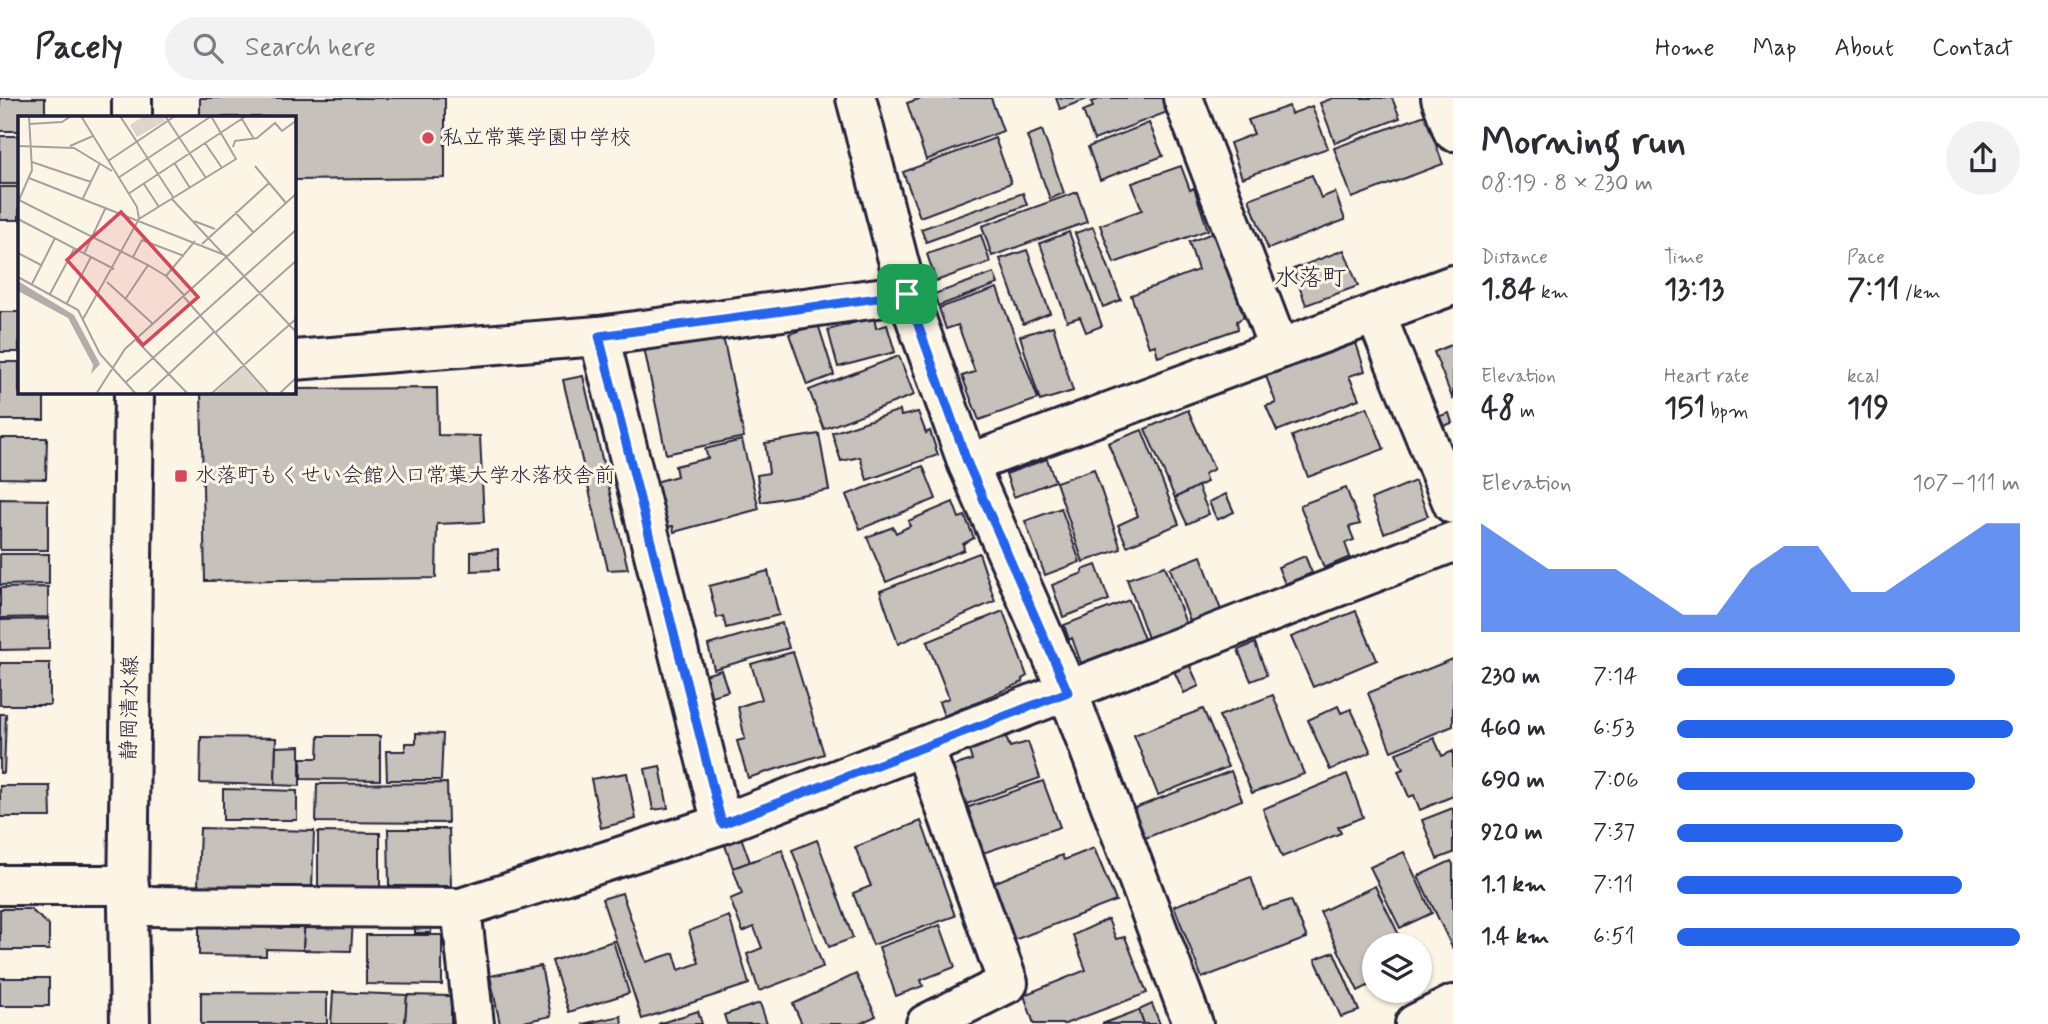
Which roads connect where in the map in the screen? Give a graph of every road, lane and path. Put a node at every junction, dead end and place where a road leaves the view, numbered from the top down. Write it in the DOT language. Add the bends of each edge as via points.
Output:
graph roads {
  1 [pos="132,98"];
  2 [pos="856,98"];
  3 [pos="1183,98"];
  4 [pos="1441,98"];
  5 [pos="132,116"];
  6 [pos="1453,131"];
  7 [pos="1453,285"];
  8 [pos="907,294"];
  9 [pos="1375,313"];
  10 [pos="599,336"];
  11 [pos="1279,349"];
  12 [pos="296,360"];
  13 [pos="134,394"];
  14 [pos="968,464"];
  15 [pos="1453,504"];
  16 [pos="1453,542"];
  17 [pos="1068,692"];
  18 [pos="924,747"];
  19 [pos="722,824"];
  20 [pos="0,885"];
  21 [pos="128,896"];
  22 [pos="461,908"];
  23 [pos="1453,1005"];
  24 [pos="130,1024"];
  25 [pos="474,1024"];
  26 [pos="926,1024"];
  27 [pos="1193,1024"];
  28 [pos="1415,1024"];
  1 -- 5 [label="street"];
  2 -- 8 [label="street"];
  3 -- 11 [label="street"];
  4 -- 6 [label="street"];
  7 -- 9 [label="street"];
  8 -- 10 [label="street"];
  8 -- 14 [label="street"];
  9 -- 11 [label="street"];
  9 -- 15 [label="street"];
  10 -- 12 [label="street"];
  10 -- 19 [label="street"];
  11 -- 14 [label="street"];
  13 -- 21 [label="street, 静岡清水線"];
  14 -- 17 [label="street"];
  16 -- 17 [label="street"];
  17 -- 18 [label="street"];
  17 -- 27 [label="street"];
  18 -- 19 [label="street"];
  18 -- 26 [label="street" via="1008,983"];
  19 -- 22 [label="street"];
  20 -- 21 [label="street"];
  21 -- 22 [label="street"];
  21 -- 24 [label="street, 静岡清水線"];
  22 -- 25 [label="street"];
  23 -- 28 [label="street"];
}
